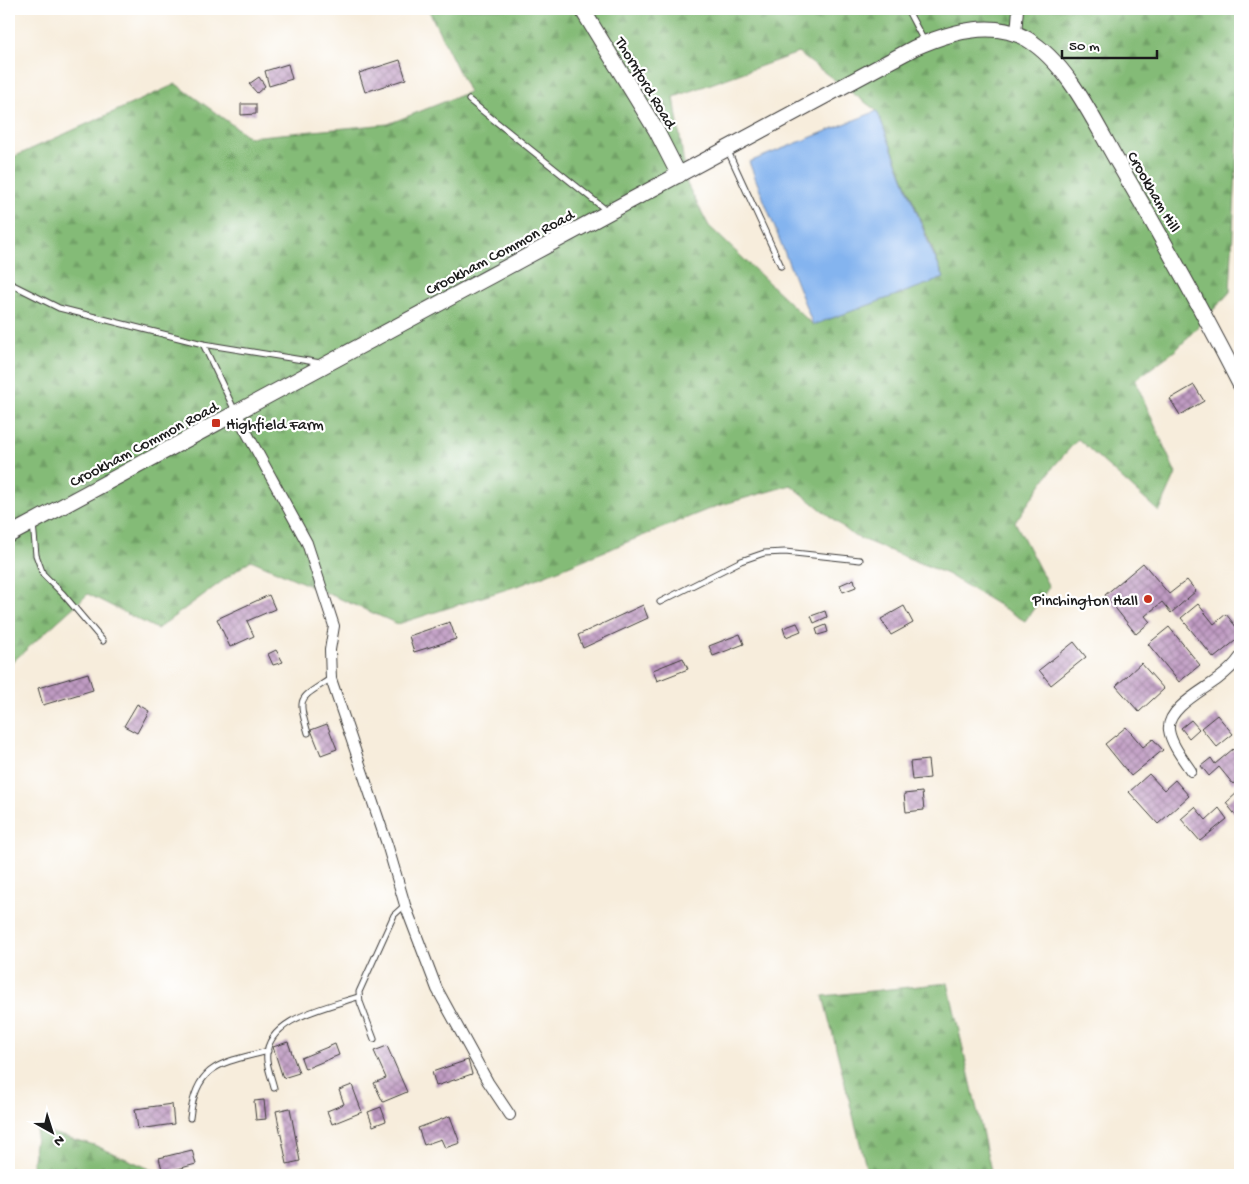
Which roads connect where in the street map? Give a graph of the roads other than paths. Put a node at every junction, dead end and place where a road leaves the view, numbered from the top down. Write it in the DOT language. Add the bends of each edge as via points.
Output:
graph roads {
  1 [pos="582,9"];
  2 [pos="907,9"];
  3 [pos="1018,9"];
  4 [pos="1016,34"];
  5 [pos="925,43"];
  6 [pos="469,100"];
  7 [pos="727,149"];
  8 [pos="679,175"];
  9 [pos="608,212"];
  10 [pos="781,266"];
  11 [pos="9,283"];
  12 [pos="203,344"];
  13 [pos="328,364"];
  14 [pos="1240,384"];
  15 [pos="236,412"];
  16 [pos="32,522"];
  17 [pos="9,535"];
  18 [pos="860,560"];
  19 [pos="660,602"];
  20 [pos="103,641"];
  21 [pos="1240,657"];
  22 [pos="331,679"];
  23 [pos="308,733"];
  24 [pos="1191,771"];
  25 [pos="405,906"];
  26 [pos="358,997"];
  27 [pos="374,1039"];
  28 [pos="268,1051"];
  29 [pos="274,1088"];
  30 [pos="510,1116"];
  31 [pos="190,1118"];
  1 -- 8 [label="street, Thornford Road" via="656,130"];
  2 -- 5 [label="lane"];
  3 -- 4 [label="street"];
  4 -- 5 [label="street, Crookham Common Road" via="981,30"];
  4 -- 14 [label="street, Crookham Hill" via="1035,45 1056,64 1074,87 1160,234"];
  5 -- 7 [label="street, Crookham Common Road"];
  6 -- 9 [label="lane"];
  7 -- 8 [label="street, Crookham Common Road"];
  7 -- 10 [label="lane"];
  8 -- 9 [label="street, Crookham Common Road"];
  9 -- 13 [label="street, Crookham Common Road"];
  11 -- 12 [label="lane" via="59,308"];
  12 -- 13 [label="lane"];
  12 -- 15 [label="lane"];
  13 -- 15 [label="street, Crookham Common Road"];
  15 -- 16 [label="street, Crookham Common Road"];
  15 -- 22 [label="street" via="307,543 334,626 330,650"];
  16 -- 17 [label="street, Crookham Common Road"];
  16 -- 20 [label="lane" via="36,555 43,574"];
  18 -- 19 [label="lane" via="785,552 764,553 741,561"];
  21 -- 24 [label="street" via="1228,671 1172,715 1169,722 1172,741"];
  22 -- 23 [label="lane" via="304,697 300,707"];
  22 -- 25 [label="street" via="388,844"];
  25 -- 26 [label="lane" via="394,915"];
  25 -- 30 [label="street" via="437,988"];
  26 -- 27 [label="lane"];
  26 -- 28 [label="lane" via="287,1023 270,1041"];
  28 -- 29 [label="lane" via="266,1060"];
  28 -- 31 [label="lane" via="210,1070 192,1099"];
}
